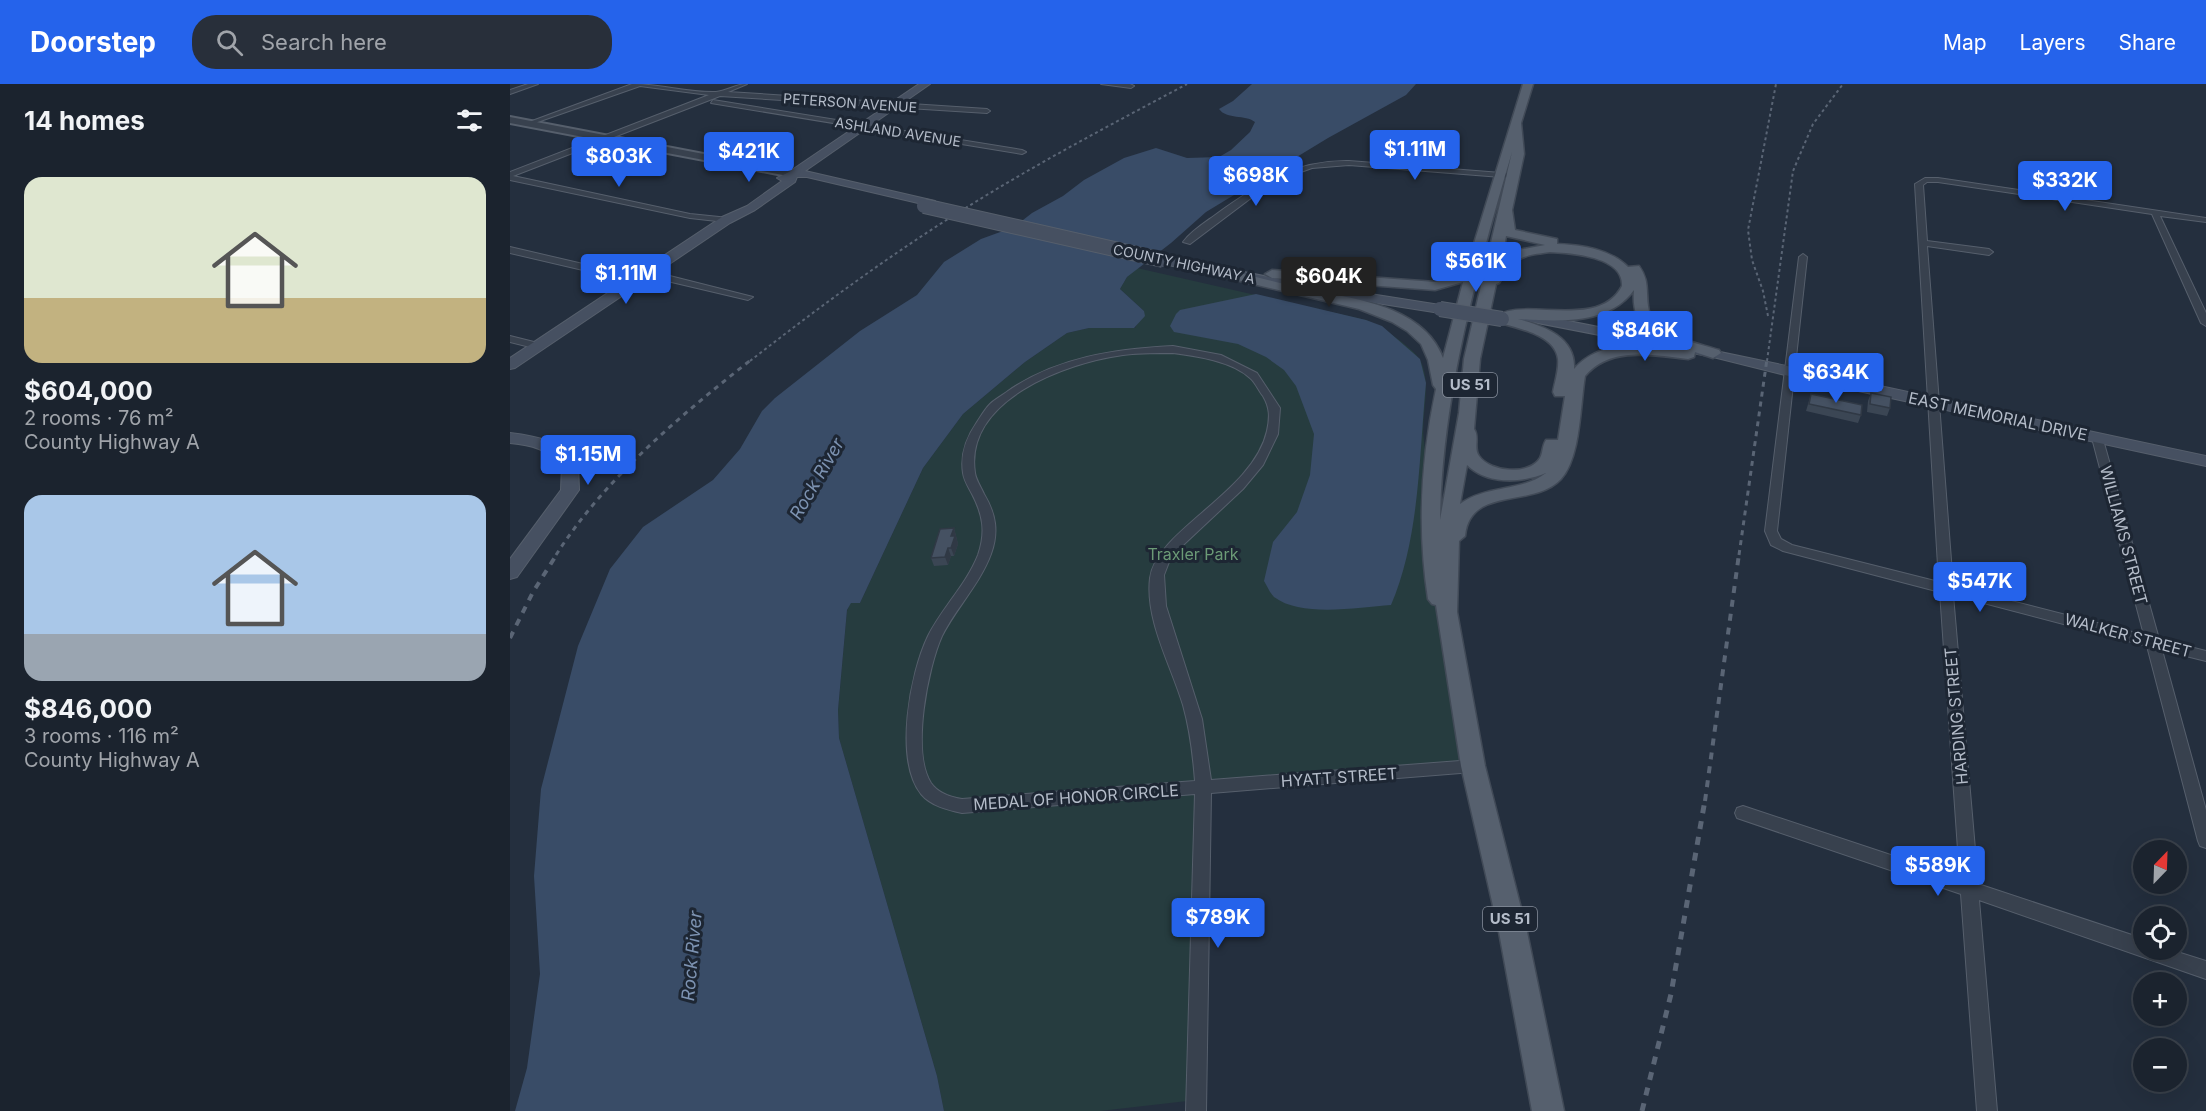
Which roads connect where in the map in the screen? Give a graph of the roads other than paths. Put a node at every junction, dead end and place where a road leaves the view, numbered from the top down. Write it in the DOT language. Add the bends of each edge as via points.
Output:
graph roads {
  1 [pos="535,84"];
  2 [pos="639,84"];
  3 [pos="744,84"];
  4 [pos="925,84"];
  5 [pos="1104,84"];
  6 [pos="1528,84"];
  7 [pos="1131,86"];
  8 [pos="510,92"];
  9 [pos="717,94"];
  10 [pos="702,100"];
  11 [pos="894,105"];
  12 [pos="987,111"];
  13 [pos="510,120"];
  14 [pos="1515,122"];
  15 [pos="527,124"];
  16 [pos="863,127"];
  17 [pos="604,138"];
  18 [pos="1022,152"];
  19 [pos="793,174"];
  20 [pos="1498,175"];
  21 [pos="510,176"];
  22 [pos="1514,176"];
  23 [pos="820,183"];
  24 [pos="761,201"];
  25 [pos="928,205"];
  26 [pos="1506,209"];
  27 [pos="2155,213"];
  28 [pos="726,220"];
  29 [pos="2206,220"];
  30 [pos="1187,242"];
  31 [pos="1498,242"];
  32 [pos="1923,243"];
  33 [pos="1571,245"];
  34 [pos="1479,249"];
  35 [pos="510,250"];
  36 [pos="1989,252"];
  37 [pos="1803,257"];
  38 [pos="1474,265"];
  39 [pos="1222,270"];
  40 [pos="645,273"];
  41 [pos="1489,292"];
  42 [pos="748,297"];
  43 [pos="1503,316"];
  44 [pos="2206,323"];
  45 [pos="510,339"];
  46 [pos="538,346"];
  47 [pos="1713,353"];
  48 [pos="1688,354"];
  49 [pos="510,365"];
  50 [pos="1790,372"];
  51 [pos="1443,400"];
  52 [pos="1934,403"];
  53 [pos="1468,412"];
  54 [pos="510,438"];
  55 [pos="2098,438"];
  56 [pos="1437,446"];
  57 [pos="2206,461"];
  58 [pos="1455,479"];
  59 [pos="1513,492"];
  60 [pos="1449,554"];
  61 [pos="510,573"];
  62 [pos="1946,588"];
  63 [pos="2154,642"];
  64 [pos="2206,656"];
  65 [pos="1467,729"];
  66 [pos="1473,766"];
  67 [pos="1205,787"];
  68 [pos="1743,813"];
  69 [pos="2206,841"];
  70 [pos="1970,889"];
  71 [pos="2133,945"];
  72 [pos="2179,960"];
  73 [pos="2206,969"];
  74 [pos="1196,1111"];
  75 [pos="1548,1111"];
  76 [pos="1987,1111"];
  1 -- 8 [label="street"];
  2 -- 9 [label="street, PETERSON AVENUE"];
  2 -- 15 [label="street"];
  3 -- 9 [label="street"];
  4 -- 11 [label="main road"];
  5 -- 7 [label="street"];
  6 -- 14 [label="main road, US 51"];
  9 -- 10 [label="street"];
  9 -- 11 [label="street, PETERSON AVENUE"];
  10 -- 16 [label="street, ASHLAND AVENUE"];
  10 -- 17 [label="street"];
  11 -- 12 [label="street, PETERSON AVENUE"];
  11 -- 16 [label="main road"];
  13 -- 15 [label="street"];
  14 -- 20 [label="main road, US 51"];
  14 -- 22 [label="main road, US 51" via="1518,154"];
  15 -- 17 [label="street"];
  16 -- 18 [label="street, ASHLAND AVENUE"];
  16 -- 19 [label="main road"];
  17 -- 19 [label="street"];
  17 -- 21 [label="street"];
  19 -- 23 [label="main road"];
  19 -- 24 [label="main road" via="791,180"];
  19 -- 25 [label="main road" via="807,174"];
  19 -- 28 [label="main road"];
  20 -- 22 [label="street"];
  20 -- 30 [label="street" via="1346,163 1300,169 1232,207"];
  20 -- 34 [label="main road, US 51"];
  21 -- 28 [label="street" via="690,216"];
  22 -- 26 [label="main road, US 51"];
  23 -- 24 [label="main road" via="795,184"];
  23 -- 25 [label="main road"];
  24 -- 28 [label="main road"];
  25 -- 39 [label="main road, COUNTY HIGHWAY A, bridge"];
  26 -- 31 [label="main road, US 51"];
  26 -- 33 [label="main road" via="1512,234"];
  27 -- 29 [label="street"];
  27 -- 32 [label="street, HARDING STREET" via="1925,180 1919,184"];
  27 -- 44 [label="street"];
  28 -- 40 [label="main road"];
  31 -- 33 [label="main road"];
  31 -- 34 [label="main road"];
  31 -- 41 [label="main road, US 51"];
  32 -- 36 [label="street"];
  32 -- 52 [label="street, HARDING STREET"];
  33 -- 47 [label="main road" via="1601,251 1626,262 1642,283 1640,307 1649,325 1668,338"];
  34 -- 38 [label="main road, US 51"];
  35 -- 40 [label="street" via="583,267"];
  37 -- 50 [label="street"];
  38 -- 39 [label="main road" via="1455,281 1435,286"];
  38 -- 51 [label="main road, US 51"];
  39 -- 43 [label="main road, COUNTY HIGHWAY A, bridge"];
  39 -- 51 [label="main road" via="1360,306 1403,323 1424,338 1436,358"];
  40 -- 42 [label="street"];
  40 -- 46 [label="main road"];
  41 -- 43 [label="main road" via="1506,260 1542,248 1566,248 1601,256 1623,269 1629,280 1623,297 1590,312"];
  41 -- 53 [label="main road, US 51" via="1472,359"];
  43 -- 47 [label="main road, COUNTY HIGHWAY A"];
  43 -- 48 [label="main road, COUNTY HIGHWAY A"];
  43 -- 53 [label="main road" via="1546,336 1564,352 1566,362 1547,462 1529,472 1512,474 1493,472 1477,464 1468,451"];
  45 -- 46 [label="street"];
  46 -- 49 [label="main road"];
  47 -- 50 [label="main road, COUNTY HIGHWAY A"];
  48 -- 50 [label="main road, COUNTY HIGHWAY A" via="1777,373"];
  48 -- 59 [label="main road" via="1615,352 1583,365 1576,375 1559,466 1545,482"];
  50 -- 52 [label="main road, EAST MEMORIAL DRIVE"];
  50 -- 62 [label="street, WALKER STREET" via="1773,539 1788,548"];
  51 -- 56 [label="main road, US 51"];
  52 -- 55 [label="main road, EAST MEMORIAL DRIVE"];
  52 -- 62 [label="street, HARDING STREET"];
  53 -- 58 [label="main road, US 51"];
  54 -- 61 [label="main road" via="546,444 560,452 570,464 570,490"];
  55 -- 57 [label="main road, EAST MEMORIAL DRIVE"];
  55 -- 63 [label="street, WILLIAMS STREET"];
  56 -- 58 [label="main road" via="1441,466"];
  56 -- 65 [label="main road, US 51" via="1430,545"];
  58 -- 59 [label="main road" via="1475,488"];
  58 -- 60 [label="main road, US 51"];
  59 -- 60 [label="main road" via="1471,504 1457,521"];
  60 -- 65 [label="main road, US 51" via="1446,612"];
  62 -- 63 [label="street, WALKER STREET"];
  62 -- 70 [label="street, HARDING STREET"];
  63 -- 64 [label="street, WALKER STREET"];
  63 -- 69 [label="street, WILLIAMS STREET"];
  65 -- 66 [label="main road, US 51"];
  66 -- 67 [label="street, HYATT STREET"];
  66 -- 75 [label="main road, US 51" via="1513,932"];
  67 -- 67 [label="street, MEDAL OF HONOR CIRCLE" via="1194,718 1158,603 1157,579 1168,553 1259,461 1270,441 1274,407 1268,392 1247,370 1211,356 1144,350 1075,361 1020,384 987,412 972,438 969,476 988,515 990,534 980,565 944,620 921,670 914,724 917,768 930,794 939,801 962,806"];
  67 -- 74 [label="street"];
  68 -- 70 [label="street"];
  70 -- 71 [label="street"];
  70 -- 76 [label="street, HARDING STREET"];
  72 -- 73 [label="street"];
}
